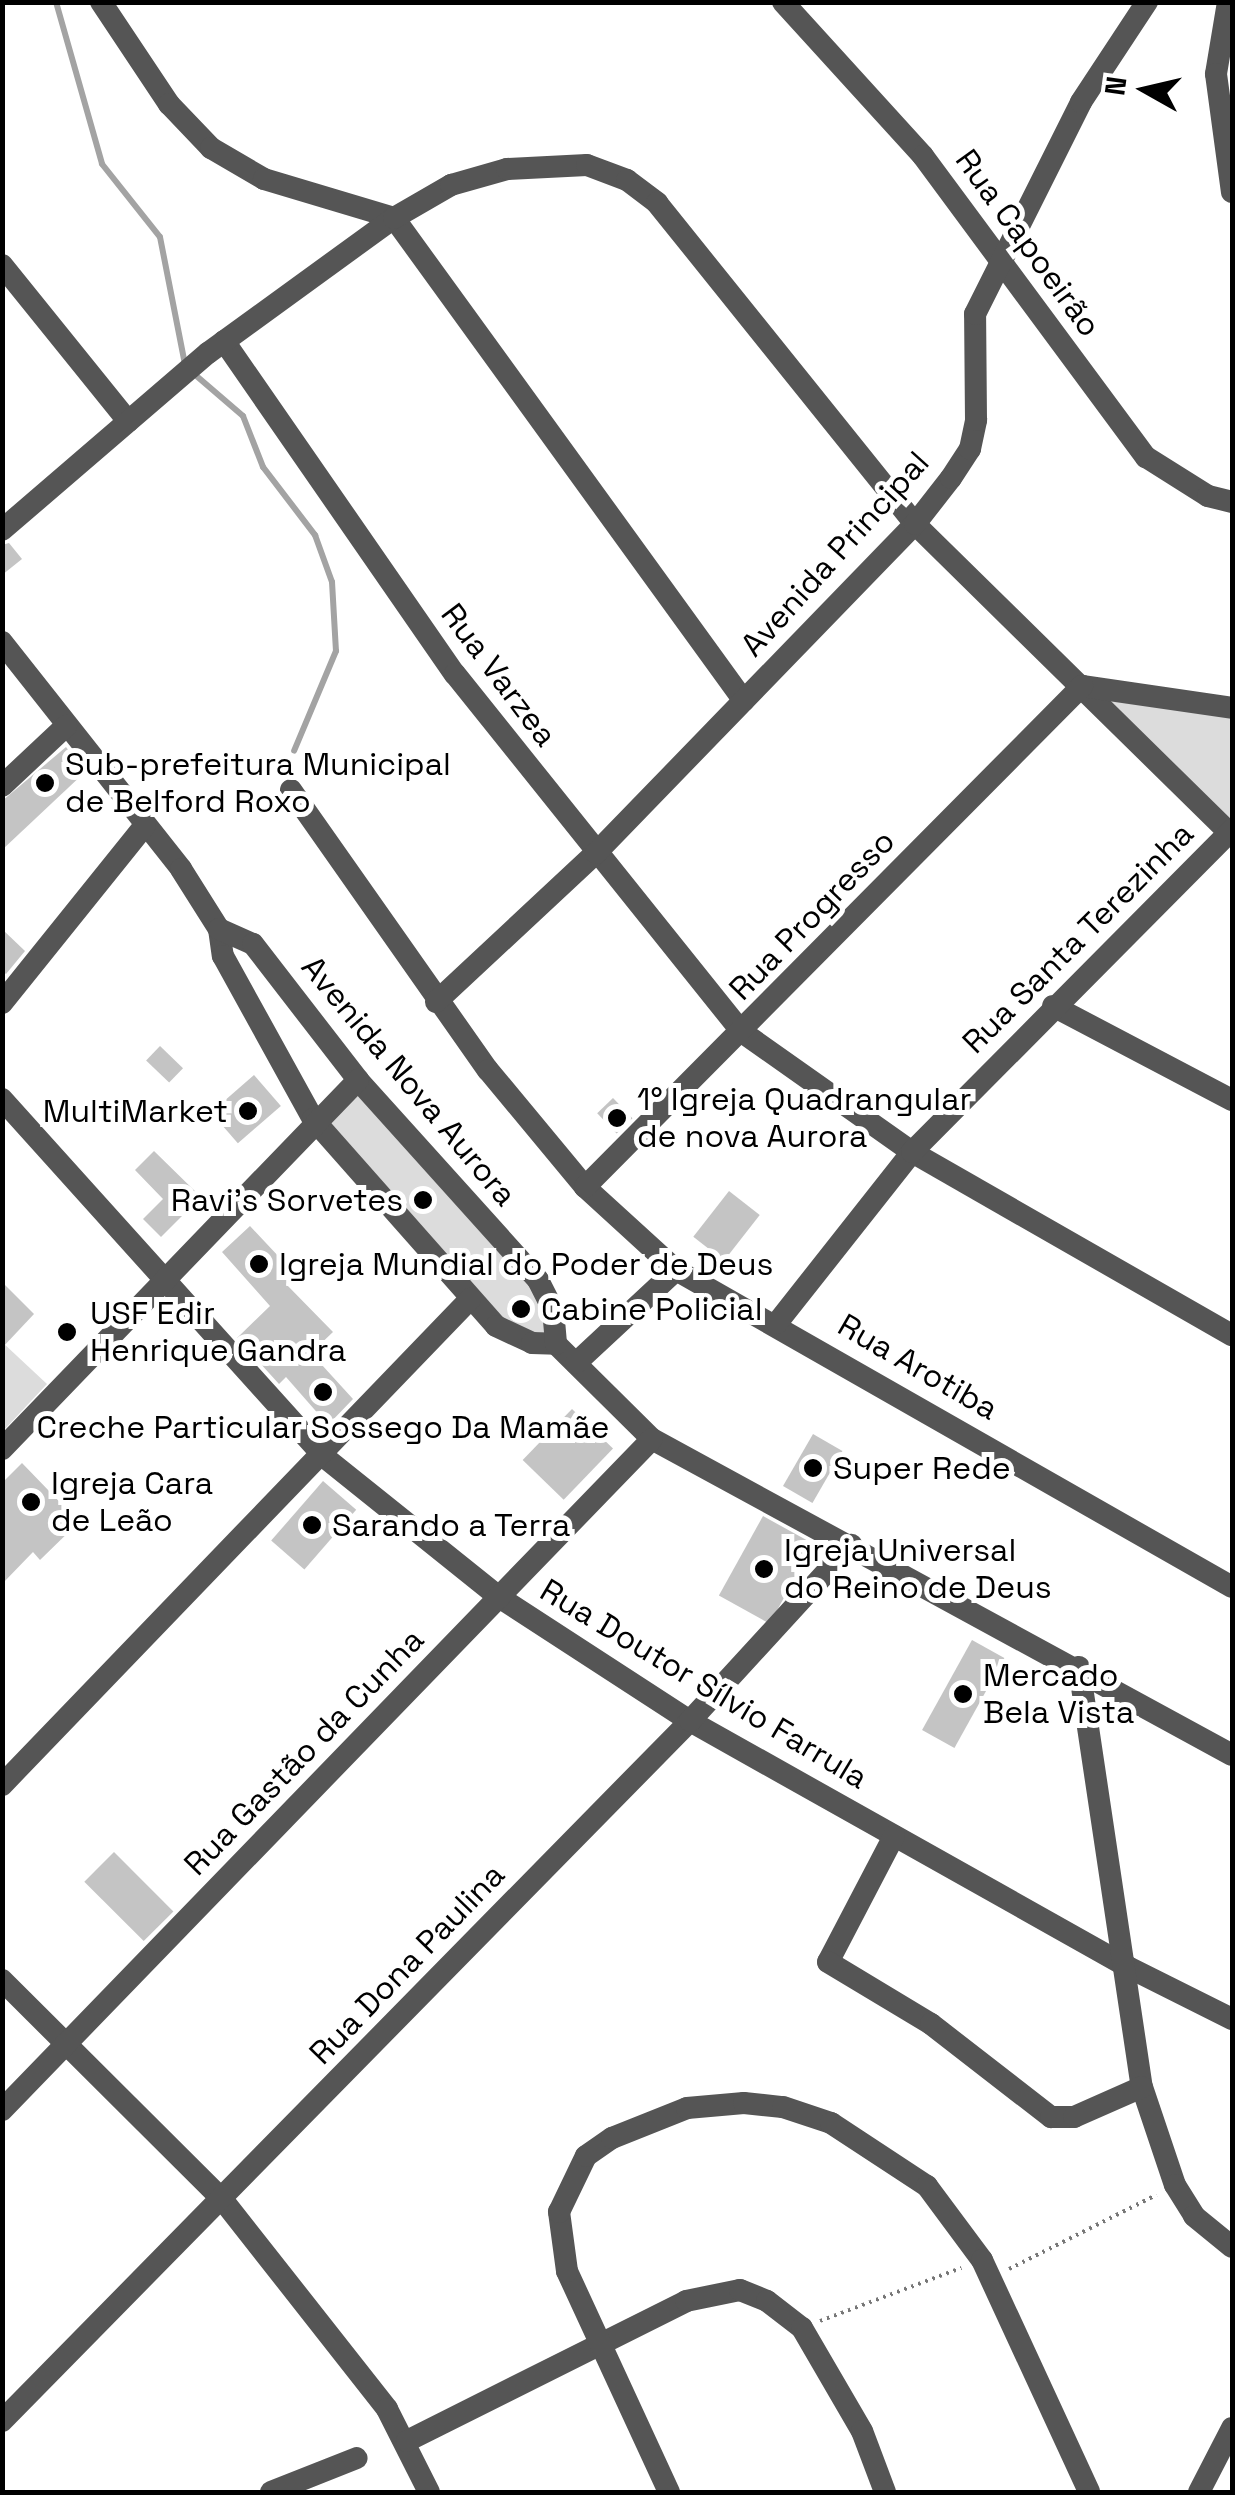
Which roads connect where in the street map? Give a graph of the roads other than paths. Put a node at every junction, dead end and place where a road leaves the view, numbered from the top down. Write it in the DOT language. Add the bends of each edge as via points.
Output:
graph roads {
  1 [pos="101,2"];
  2 [pos="783,2"];
  3 [pos="1148,2"];
  4 [pos="1228,2"];
  5 [pos="1232,192"];
  6 [pos="394,218"];
  7 [pos="1005,262"];
  8 [pos="2,264"];
  9 [pos="216,347"];
  10 [pos="128,420"];
  11 [pos="1232,502"];
  12 [pos="914,524"];
  13 [pos="2,530"];
  14 [pos="2,642"];
  15 [pos="1082,686"];
  16 [pos="744,701"];
  17 [pos="1232,708"];
  18 [pos="66,726"];
  19 [pos="2,786"];
  20 [pos="292,790"];
  21 [pos="146,824"];
  22 [pos="1232,833"];
  23 [pos="596,853"];
  24 [pos="219,929"];
  25 [pos="436,1002"];
  26 [pos="2,1003"];
  27 [pos="1052,1006"];
  28 [pos="742,1032"];
  29 [pos="358,1080"];
  30 [pos="2,1099"];
  31 [pos="1232,1100"];
  32 [pos="314,1119"];
  33 [pos="912,1152"];
  34 [pos="585,1187"];
  35 [pos="676,1270"];
  36 [pos="161,1281"];
  37 [pos="470,1299"];
  38 [pos="777,1323"];
  39 [pos="1232,1335"];
  40 [pos="556,1344"];
  41 [pos="576,1363"];
  42 [pos="652,1439"];
  43 [pos="2,1449"];
  44 [pos="324,1456"];
  45 [pos="851,1545"];
  46 [pos="1232,1587"];
  47 [pos="499,1597"];
  48 [pos="1079,1667"];
  49 [pos="690,1721"];
  50 [pos="1232,1755"];
  51 [pos="2,1785"];
  52 [pos="894,1836"];
  53 [pos="1128,1967"];
  54 [pos="2,1980"];
  55 [pos="1232,2018"];
  56 [pos="67,2043"];
  57 [pos="1142,2088"];
  58 [pos="2,2110"];
  59 [pos="222,2198"];
  60 [pos="1232,2247"];
  61 [pos="604,2346"];
  62 [pos="2,2422"];
  63 [pos="1232,2428"];
  64 [pos="406,2441"];
  65 [pos="357,2458"];
  66 [pos="271,2492"];
  67 [pos="429,2492"];
  68 [pos="669,2492"];
  69 [pos="885,2492"];
  70 [pos="1089,2492"];
  71 [pos="1200,2492"];
  1 -- 6 [label="street" via="169,104 211,148 264,179"];
  2 -- 7 [label="street, Rua Capoeirão" via="923,156"];
  3 -- 7 [label="street, Avenida Principal" via="1081,102"];
  4 -- 5 [label="street" via="1216,74"];
  6 -- 9 [label="street"];
  6 -- 12 [label="street" via="451,185 508,169 587,165 628,180 680,230"];
  6 -- 16 [label="street"];
  7 -- 11 [label="street, Rua Capoeirão" via="1146,457 1208,496"];
  7 -- 12 [label="street, Avenida Principal" via="975,314 970,449"];
  8 -- 10 [label="street"];
  9 -- 10 [label="street"];
  9 -- 23 [label="street, Rua Varzea" via="455,674"];
  10 -- 13 [label="street"];
  12 -- 15 [label="street"];
  12 -- 16 [label="street, Avenida Principal"];
  14 -- 18 [label="street, Avenida Nova Aurora"];
  15 -- 17 [label="street"];
  15 -- 22 [label="street"];
  15 -- 28 [label="street, Rua Progresso"];
  16 -- 23 [label="street, Avenida Principal"];
  18 -- 19 [label="street"];
  18 -- 21 [label="street, Avenida Nova Aurora"];
  20 -- 25 [label="street, Rua Arotiba"];
  21 -- 24 [label="street, Avenida Nova Aurora"];
  21 -- 26 [label="street"];
  22 -- 27 [label="street, Rua Santa Terezinha"];
  23 -- 25 [label="street, Avenida Principal"];
  23 -- 28 [label="street, Rua Varzea"];
  24 -- 29 [label="street, Avenida Nova Aurora" via="252,944"];
  24 -- 32 [label="street, Avenida Nova Aurora" via="224,956"];
  25 -- 34 [label="street, Rua Arotiba"];
  27 -- 31 [label="street"];
  27 -- 33 [label="street, Rua Santa Terezinha"];
  28 -- 33 [label="street, Rua Varzea"];
  28 -- 34 [label="street, Rua Progresso"];
  29 -- 32 [label="street"];
  29 -- 40 [label="street, Avenida Nova Aurora" via="538,1280 553,1309"];
  30 -- 36 [label="street, Rua Doutor Sílvio Farrula"];
  32 -- 36 [label="street"];
  32 -- 37 [label="street, Avenida Nova Aurora"];
  33 -- 38 [label="street, Rua Santa Terezinha"];
  33 -- 39 [label="street, Rua Varzea"];
  34 -- 35 [label="street, Rua Arotiba"];
  35 -- 38 [label="street, Rua Arotiba"];
  35 -- 41 [label="street"];
  36 -- 43 [label="street"];
  36 -- 44 [label="street, Rua Doutor Sílvio Farrula"];
  37 -- 40 [label="street, Avenida Nova Aurora" via="513,1336"];
  37 -- 44 [label="street"];
  38 -- 46 [label="street, Rua Arotiba"];
  40 -- 41 [label="street, Avenida Nova Aurora"];
  41 -- 42 [label="street, Avenida Nova Aurora"];
  42 -- 45 [label="street, Avenida Nova Aurora"];
  42 -- 47 [label="street, Rua Gastão da Cunha"];
  44 -- 47 [label="street, Rua Doutor Sílvio Farrula"];
  44 -- 51 [label="street"];
  45 -- 48 [label="street, Avenida Nova Aurora"];
  45 -- 49 [label="street, Rua Dona Paulina"];
  47 -- 49 [label="street, Rua Doutor Sílvio Farrula"];
  47 -- 56 [label="street, Rua Gastão da Cunha"];
  48 -- 50 [label="street, Avenida Nova Aurora"];
  48 -- 53 [label="street"];
  49 -- 52 [label="street, Rua Doutor Sílvio Farrula"];
  49 -- 59 [label="street, Rua Dona Paulina"];
  52 -- 53 [label="street, Rua Doutor Sílvio Farrula"];
  52 -- 57 [label="street" via="828,1962 931,2024 1051,2117 1074,2117"];
  53 -- 55 [label="street, Rua Doutor Sílvio Farrula"];
  53 -- 57 [label="street"];
  54 -- 56 [label="street"];
  56 -- 58 [label="street, Rua Gastão da Cunha"];
  56 -- 59 [label="street"];
  57 -- 60 [label="street" via="1175,2186 1194,2216"];
  59 -- 62 [label="street, Rua Dona Paulina"];
  59 -- 64 [label="street"];
  61 -- 64 [label="street"];
  61 -- 68 [label="street"];
  61 -- 69 [label="street" via="686,2302 740,2290 767,2301 802,2328 862,2431"];
  61 -- 70 [label="street" via="567,2271 559,2212 586,2156 612,2138 687,2108 784,2107 871,2143 927,2186 987,2269"];
  63 -- 71 [label="street"];
  64 -- 67 [label="street"];
  65 -- 66 [label="street"];
}
